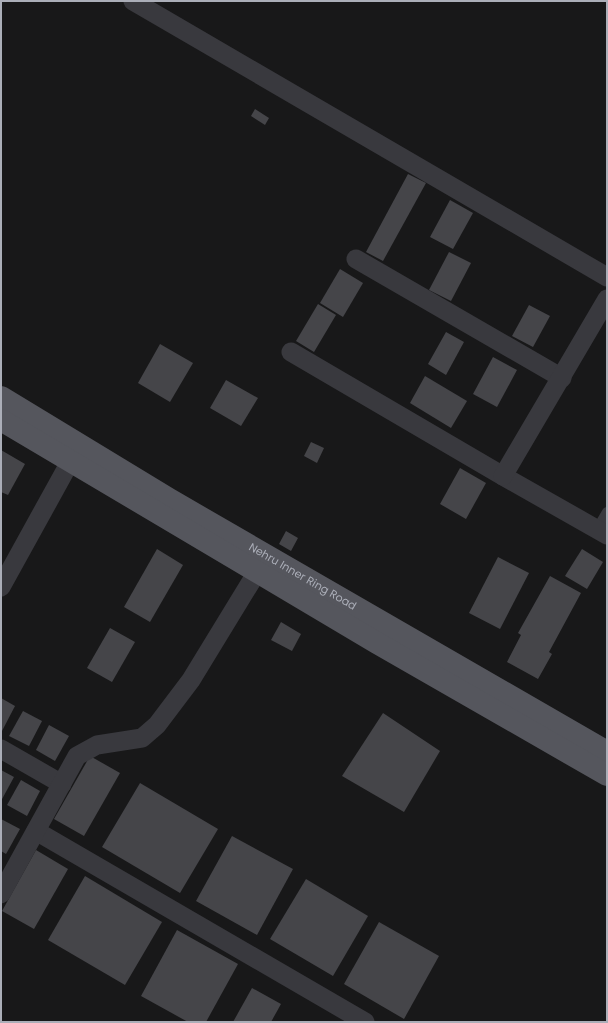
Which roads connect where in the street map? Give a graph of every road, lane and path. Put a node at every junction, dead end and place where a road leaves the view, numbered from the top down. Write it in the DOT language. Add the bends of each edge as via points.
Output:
graph roads {
  1 [pos="132,1"];
  2 [pos="356,259"];
  3 [pos="607,277"];
  4 [pos="607,299"];
  5 [pos="291,352"];
  6 [pos="562,378"];
  7 [pos="1,397"];
  8 [pos="1,420"];
  9 [pos="70,462"];
  10 [pos="502,476"];
  11 [pos="607,512"];
  12 [pos="602,532"];
  13 [pos="257,572"];
  14 [pos="1,587"];
  15 [pos="605,746"];
  16 [pos="1,749"];
  17 [pos="607,775"];
  18 [pos="62,784"];
  19 [pos="36,831"];
  20 [pos="6,874"];
  21 [pos="1,894"];
  22 [pos="364,1022"];
  1 -- 3 [label="street"];
  2 -- 6 [label="street"];
  4 -- 6 [label="street"];
  5 -- 10 [label="street"];
  6 -- 10 [label="street"];
  7 -- 15 [label="main road, Nehru Inner Ring Road" via="169,499"];
  8 -- 9 [label="main road, Nehru Inner Ring Road"];
  9 -- 13 [label="main road, Nehru Inner Ring Road"];
  9 -- 14 [label="street"];
  10 -- 12 [label="street"];
  11 -- 12 [label="lane"];
  13 -- 17 [label="main road, Nehru Inner Ring Road"];
  13 -- 18 [label="street" via="191,680 158,724 142,738 97,745 77,756"];
  16 -- 18 [label="street"];
  18 -- 19 [label="street"];
  19 -- 20 [label="street"];
  19 -- 22 [label="street"];
  20 -- 21 [label="street"];
}
